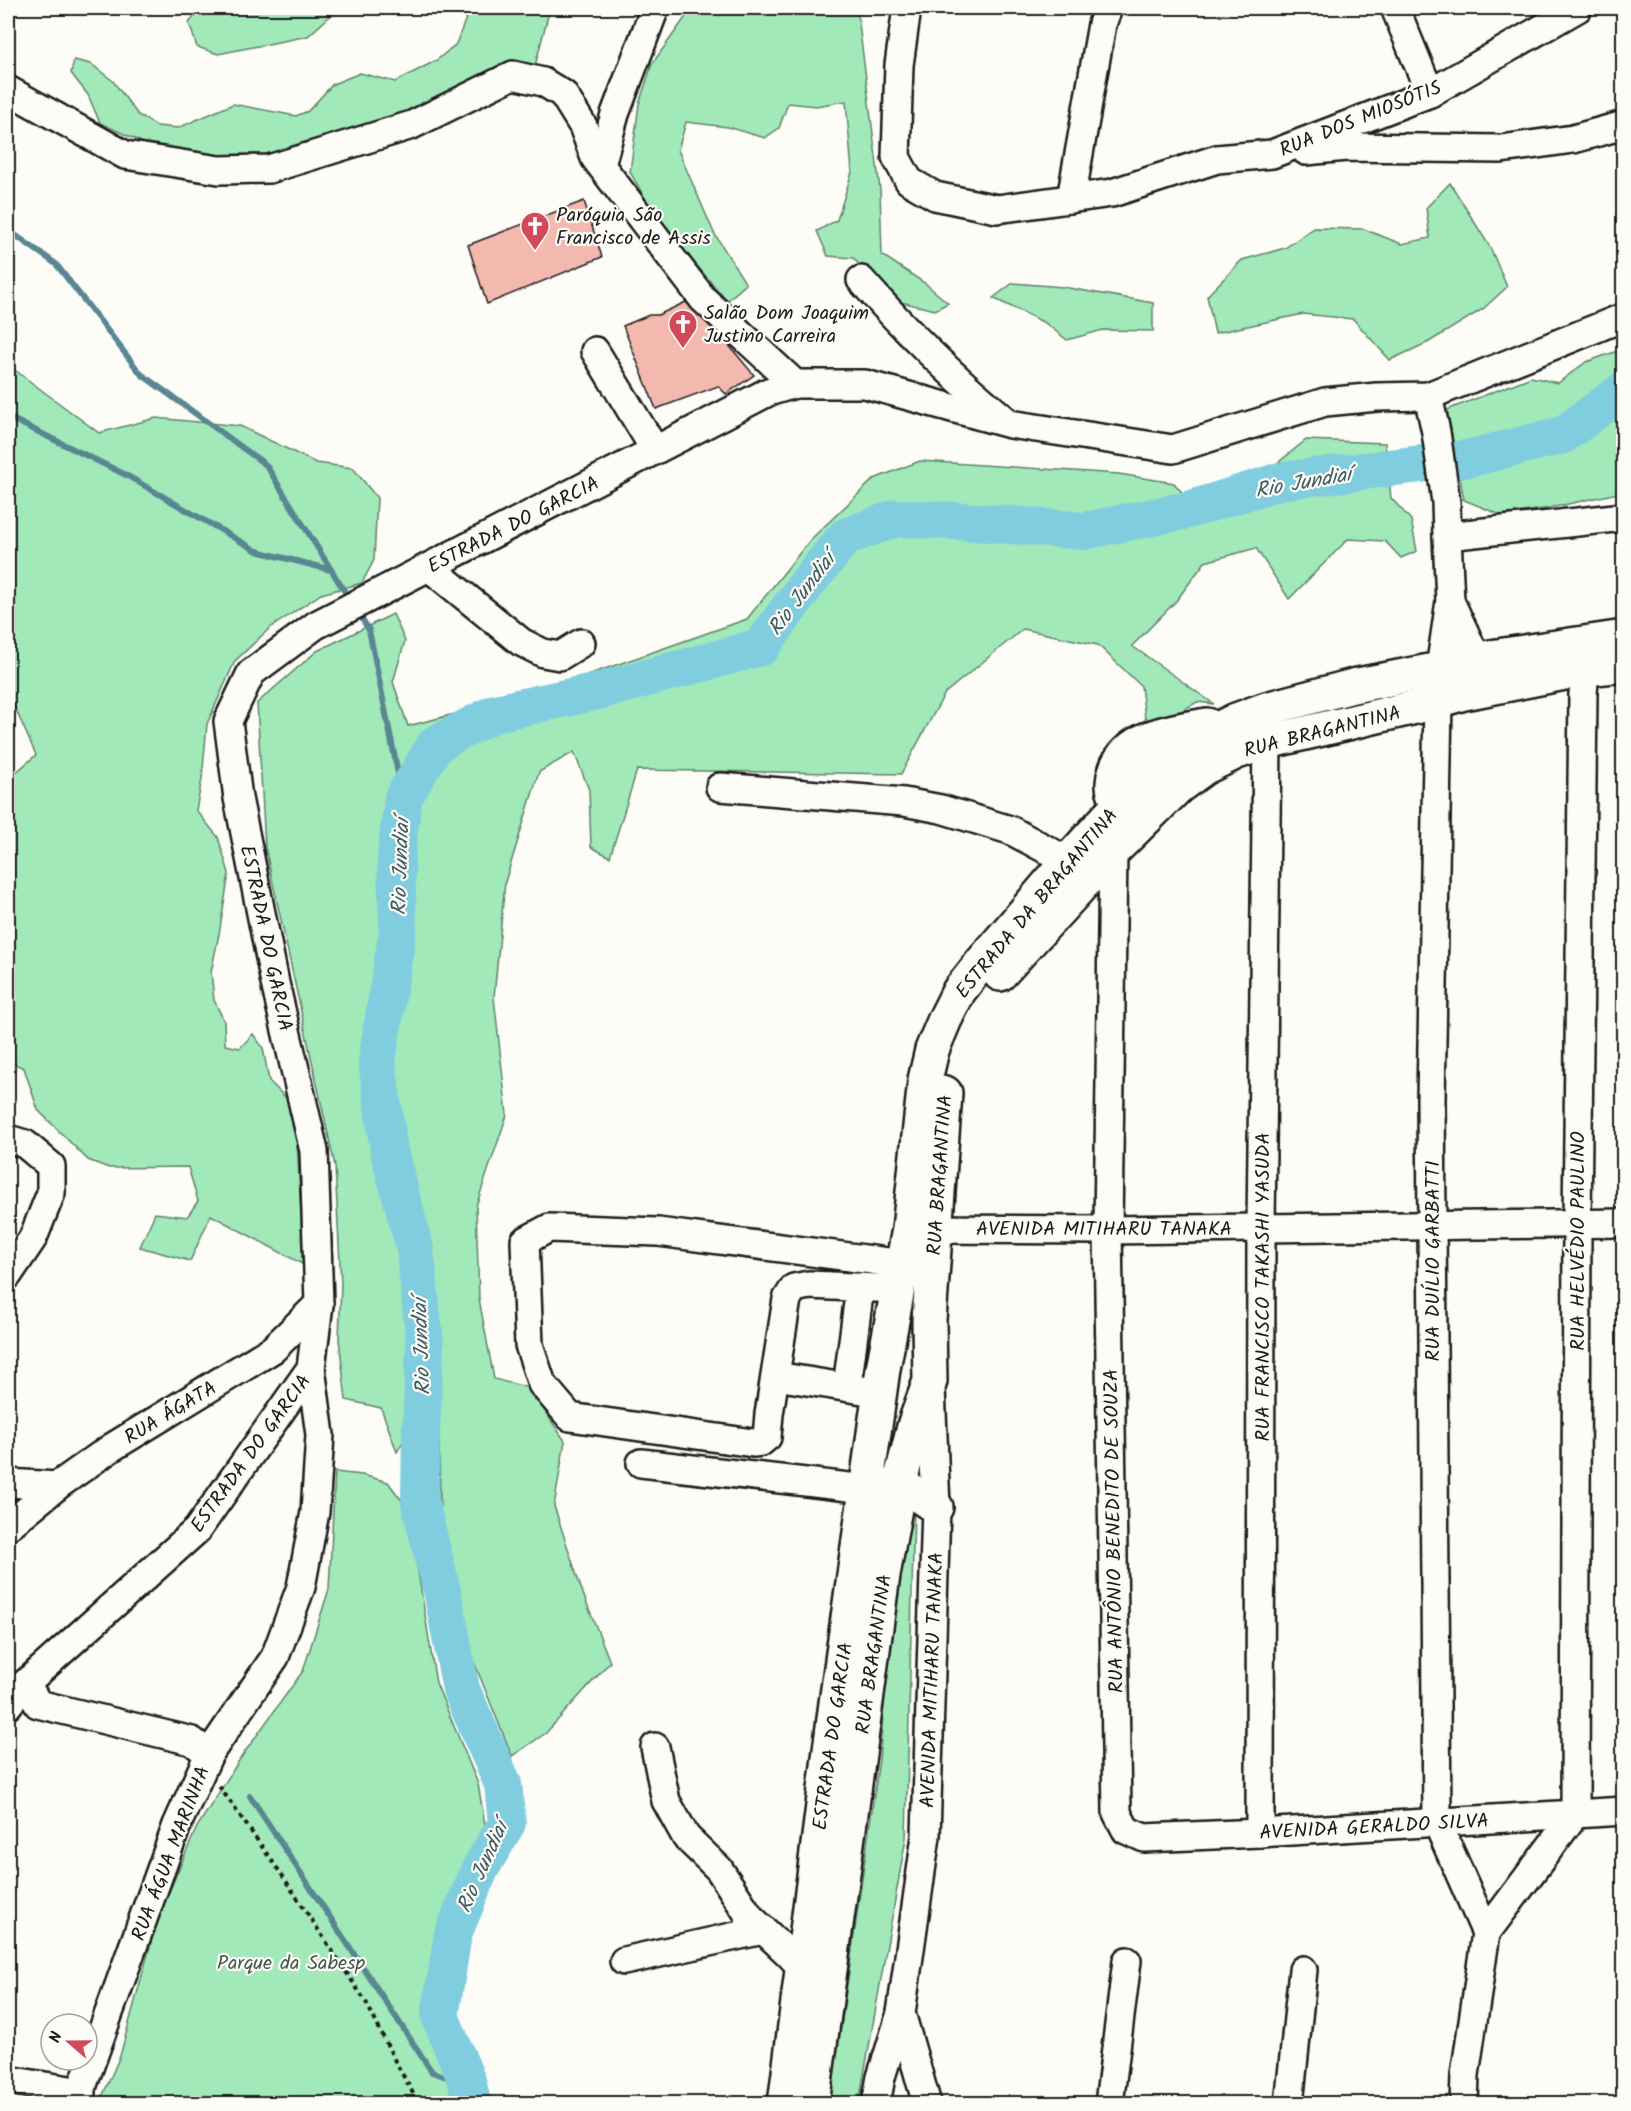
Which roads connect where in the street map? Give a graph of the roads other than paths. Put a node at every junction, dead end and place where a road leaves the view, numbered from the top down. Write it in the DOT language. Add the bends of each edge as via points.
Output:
graph roads {
  1 [pos="655,8"];
  2 [pos="907,8"];
  3 [pos="1108,8"];
  4 [pos="1395,8"];
  5 [pos="1578,8"];
  6 [pos="8,90"];
  7 [pos="1430,93"];
  8 [pos="1623,126"];
  9 [pos="1272,154"];
  10 [pos="601,165"];
  11 [pos="1071,199"];
  12 [pos="861,280"];
  13 [pos="1623,317"];
  14 [pos="595,351"];
  15 [pos="795,384"];
  16 [pos="1428,396"];
  17 [pos="1010,424"];
  18 [pos="655,450"];
  19 [pos="1623,517"];
  20 [pos="1448,536"];
  21 [pos="429,567"];
  22 [pos="1450,601"];
  23 [pos="1623,637"];
  24 [pos="581,643"];
  25 [pos="1623,665"];
  26 [pos="1585,669"];
  27 [pos="1453,673"];
  28 [pos="1267,742"];
  29 [pos="720,787"];
  30 [pos="1134,810"];
  31 [pos="1113,851"];
  32 [pos="1068,861"];
  33 [pos="1074,893"];
  34 [pos="8,1139"];
  35 [pos="1577,1223"];
  36 [pos="1623,1223"];
  37 [pos="1432,1225"];
  38 [pos="1261,1227"];
  39 [pos="922,1229"];
  40 [pos="1108,1230"];
  41 [pos="8,1275"];
  42 [pos="900,1277"];
  43 [pos="860,1287"];
  44 [pos="319,1304"];
  45 [pos="310,1368"];
  46 [pos="776,1376"];
  47 [pos="882,1381"];
  48 [pos="930,1381"];
  49 [pos="847,1387"];
  50 [pos="915,1423"];
  51 [pos="641,1462"];
  52 [pos="8,1483"];
  53 [pos="57,1486"];
  54 [pos="899,1486"];
  55 [pos="866,1489"];
  56 [pos="936,1507"];
  57 [pos="8,1526"];
  58 [pos="26,1683"];
  59 [pos="8,1705"];
  60 [pos="655,1747"];
  61 [pos="209,1754"];
  62 [pos="1623,1811"];
  63 [pos="1575,1814"];
  64 [pos="1437,1822"];
  65 [pos="1126,1830"];
  66 [pos="1260,1833"];
  67 [pos="763,1930"];
  68 [pos="1485,1933"];
  69 [pos="624,1961"];
  70 [pos="1127,1961"];
  71 [pos="802,1968"];
  72 [pos="1302,1970"];
  73 [pos="901,2013"];
  74 [pos="8,2080"];
  75 [pos="79,2098"];
  76 [pos="785,2103"];
  77 [pos="812,2103"];
  78 [pos="876,2103"];
  79 [pos="927,2103"];
  80 [pos="1109,2103"];
  81 [pos="1289,2103"];
  82 [pos="1464,2103"];
  1 -- 10 [label="street" via="615,114"];
  2 -- 11 [label="street, RUA DOS MIOSÓTIS" via="899,65 896,157 909,181 935,196 997,209"];
  3 -- 11 [label="street"];
  4 -- 7 [label="street"];
  5 -- 7 [label="street, RUA DOS MIOSÓTIS"];
  6 -- 10 [label="street" via="125,155 219,170 269,169 412,125 513,75 543,82 563,94 584,126"];
  7 -- 9 [label="street, RUA DOS MIOSÓTIS"];
  8 -- 9 [label="street" via="1573,139 1501,148 1346,147"];
  9 -- 11 [label="street, RUA DOS MIOSÓTIS" via="1217,159 1112,193"];
  10 -- 15 [label="street" via="703,299"];
  12 -- 17 [label="street" via="976,396"];
  13 -- 16 [label="street"];
  14 -- 18 [label="street"];
  15 -- 17 [label="street, ESTRADA DO GARCIA" via="865,384"];
  15 -- 18 [label="street, ESTRADA DO GARCIA" via="768,392"];
  16 -- 17 [label="street, ESTRADA DO GARCIA" via="1325,402 1173,449"];
  16 -- 20 [label="street"];
  18 -- 21 [label="street, ESTRADA DO GARCIA"];
  19 -- 20 [label="street"];
  20 -- 22 [label="street"];
  21 -- 24 [label="street" via="521,642 543,653 560,656"];
  21 -- 44 [label="street, ESTRADA DO GARCIA" via="316,625 251,673 228,721 238,798 314,1151"];
  22 -- 27 [label="street, RUA DUÍLIO GARBATTI"];
  22 -- 27 [label="street"];
  23 -- 27 [label="main road, RUA BRAGANTINA"];
  25 -- 26 [label="main road, RUA BRAGANTINA"];
  26 -- 27 [label="main road, RUA BRAGANTINA"];
  26 -- 35 [label="street, RUA HELVÉDIO PAULINO"];
  27 -- 28 [label="main road, RUA BRAGANTINA" via="1420,706"];
  27 -- 30 [label="main road, ESTRADA DA BRAGANTINA" via="1353,686 1236,720 1144,776"];
  27 -- 37 [label="street, RUA DUÍLIO GARBATTI" via="1431,1101"];
  28 -- 30 [label="main road, RUA BRAGANTINA" via="1204,768"];
  28 -- 38 [label="street, RUA FRANCISCO TAKASHI YASUDA"];
  29 -- 32 [label="street" via="904,802 941,809 1010,830"];
  30 -- 31 [label="main road, RUA BRAGANTINA"];
  30 -- 32 [label="main road, ESTRADA DA BRAGANTINA"];
  31 -- 33 [label="main road, RUA BRAGANTINA"];
  31 -- 40 [label="street, RUA ANTÔNIO BENEDITO DE SOUZA"];
  32 -- 33 [label="main road" via="1075,876"];
  32 -- 39 [label="main road, ESTRADA DA BRAGANTINA" via="960,991 932,1050 925,1080"];
  33 -- 39 [label="main road, RUA BRAGANTINA" via="1001,973 964,1026 946,1085"];
  34 -- 41 [label="street" via="25,1144 51,1166 51,1192 33,1238"];
  35 -- 36 [label="street, AVENIDA MITIHARU TANAKA"];
  35 -- 37 [label="street, AVENIDA MITIHARU TANAKA"];
  35 -- 63 [label="street, RUA HELVÉDIO PAULINO"];
  37 -- 38 [label="street, AVENIDA MITIHARU TANAKA"];
  37 -- 64 [label="street, RUA DUÍLIO GARBATTI"];
  38 -- 40 [label="street, AVENIDA MITIHARU TANAKA"];
  38 -- 66 [label="street, RUA FRANCISCO TAKASHI YASUDA"];
  39 -- 40 [label="street, AVENIDA MITIHARU TANAKA"];
  39 -- 42 [label="main road, ESTRADA DA BRAGANTINA"];
  39 -- 48 [label="main road, RUA BRAGANTINA"];
  40 -- 65 [label="street, RUA ANTÔNIO BENEDITO DE SOUZA" via="1117,1813"];
  42 -- 43 [label="street"];
  42 -- 46 [label="street" via="658,1232 549,1228 525,1241 529,1345 542,1384 570,1417 761,1442 767,1437"];
  42 -- 47 [label="main road, ESTRADA DA BRAGANTINA"];
  43 -- 46 [label="street" via="794,1288 787,1299"];
  43 -- 49 [label="street"];
  44 -- 45 [label="street, ESTRADA DO GARCIA"];
  44 -- 53 [label="street, RUA ÁGATA" via="273,1349 111,1448"];
  45 -- 58 [label="street, ESTRADA DO GARCIA" via="197,1530"];
  45 -- 61 [label="street, RUA ÁGUA MARINHA" via="320,1435 315,1512 301,1587 275,1657"];
  46 -- 49 [label="street"];
  47 -- 49 [label="street"];
  47 -- 50 [label="main road" via="902,1414"];
  47 -- 55 [label="main road, ESTRADA DO GARCIA"];
  48 -- 50 [label="main road, RUA BRAGANTINA"];
  48 -- 56 [label="street, AVENIDA MITIHARU TANAKA"];
  50 -- 54 [label="main road, RUA BRAGANTINA"];
  51 -- 55 [label="street"];
  52 -- 53 [label="street"];
  53 -- 57 [label="street, RUA ÁGATA"];
  54 -- 55 [label="main road"];
  54 -- 56 [label="main road" via="914,1491"];
  54 -- 77 [label="main road, RUA BRAGANTINA" via="883,1575"];
  55 -- 71 [label="main road, ESTRADA DO GARCIA"];
  56 -- 73 [label="street, AVENIDA MITIHARU TANAKA" via="926,1836"];
  58 -- 59 [label="street, ESTRADA DO GARCIA"];
  58 -- 61 [label="street" via="38,1704 192,1741"];
  60 -- 67 [label="street" via="666,1801 686,1837 719,1869"];
  61 -- 75 [label="street, RUA ÁGUA MARINHA" via="177,1825"];
  62 -- 63 [label="street, AVENIDA GERALDO SILVA"];
  63 -- 64 [label="street, AVENIDA GERALDO SILVA"];
  63 -- 68 [label="street"];
  64 -- 66 [label="street, AVENIDA GERALDO SILVA"];
  64 -- 68 [label="street"];
  65 -- 66 [label="street, AVENIDA GERALDO SILVA" via="1144,1838"];
  67 -- 69 [label="street"];
  67 -- 71 [label="street"];
  68 -- 82 [label="street"];
  70 -- 80 [label="street"];
  71 -- 76 [label="main road, ESTRADA DO GARCIA"];
  72 -- 81 [label="street"];
  73 -- 78 [label="street"];
  73 -- 79 [label="street"];
  74 -- 75 [label="street"];
}
